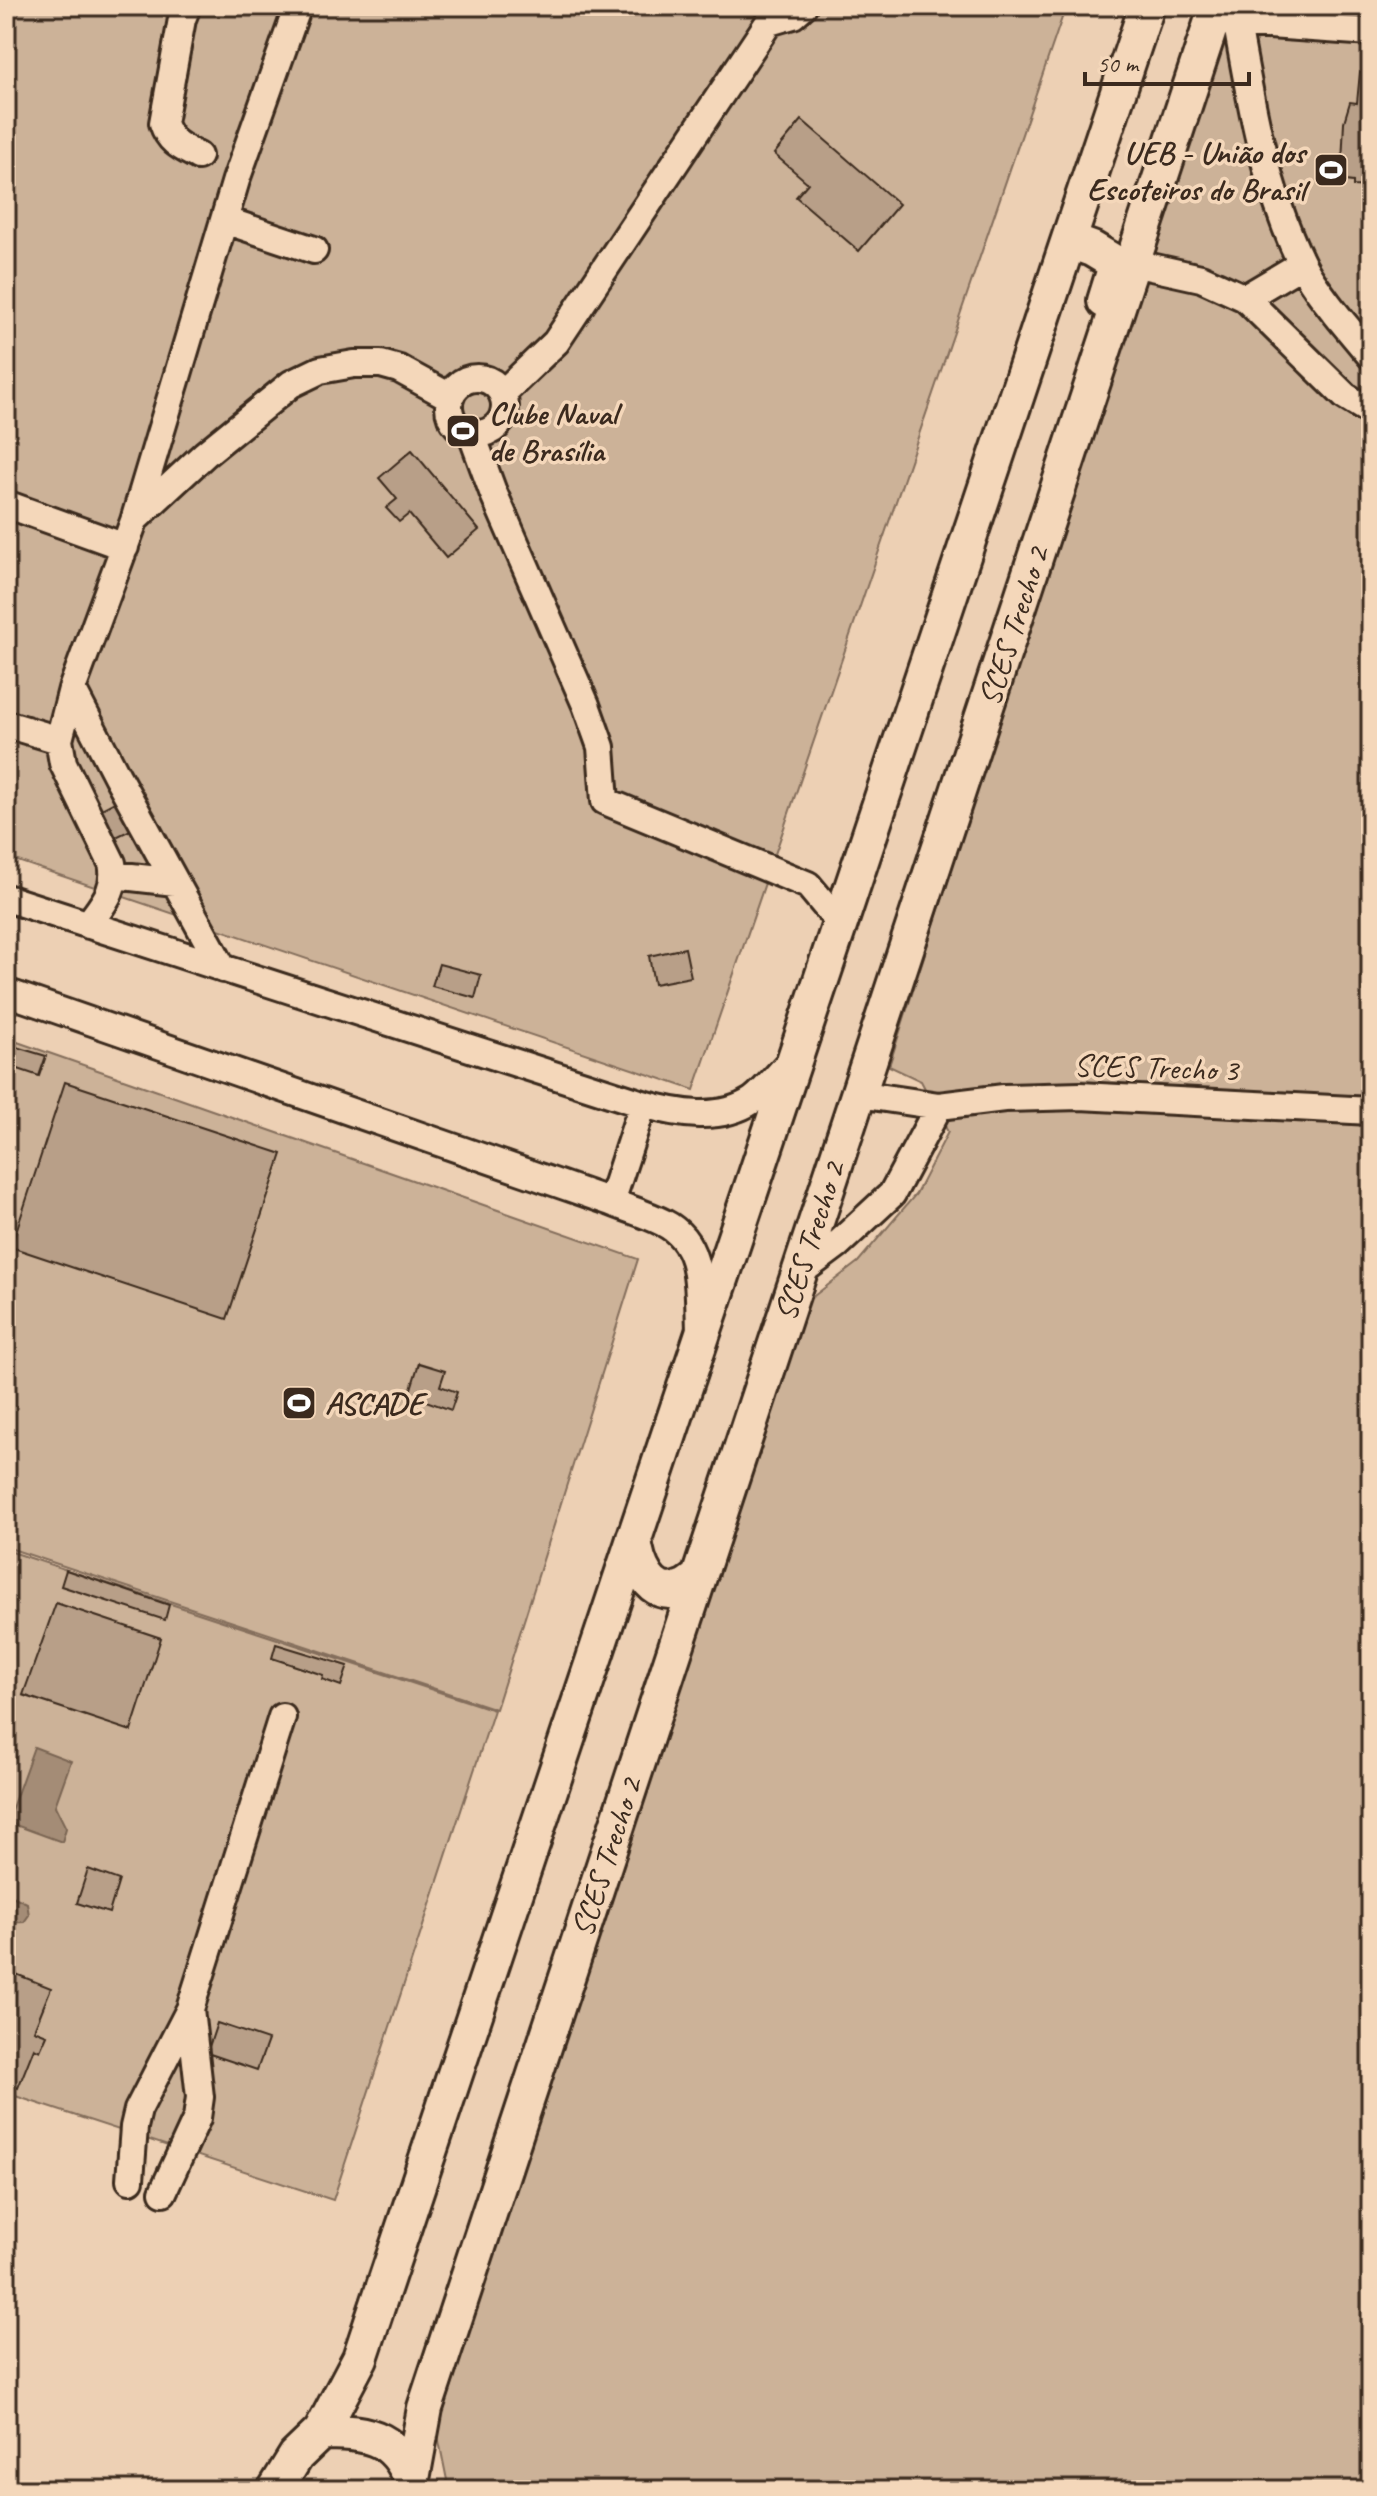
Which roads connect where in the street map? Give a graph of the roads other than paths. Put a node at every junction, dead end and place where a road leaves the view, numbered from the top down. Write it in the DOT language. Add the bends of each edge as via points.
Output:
graph roads {
  1 [pos="187,6"];
  2 [pos="298,6"];
  3 [pos="803,6"];
  4 [pos="1147,6"];
  5 [pos="765,14"];
  6 [pos="1222,17"];
  7 [pos="1371,32"];
  8 [pos="198,156"];
  9 [pos="224,220"];
  10 [pos="1070,241"];
  11 [pos="314,250"];
  12 [pos="1133,263"];
  13 [pos="1302,264"];
  14 [pos="1245,298"];
  15 [pos="1371,356"];
  16 [pos="503,393"];
  17 [pos="450,397"];
  18 [pos="1371,412"];
  19 [pos="1082,415"];
  20 [pos="472,435"];
  21 [pos="154,453"];
  22 [pos="183,474"];
  23 [pos="6,504"];
  24 [pos="134,521"];
  25 [pos="125,547"];
  26 [pos="72,689"];
  27 [pos="6,724"];
  28 [pos="59,740"];
  29 [pos="117,776"];
  30 [pos="80,799"];
  31 [pos="114,875"];
  32 [pos="854,878"];
  33 [pos="175,882"];
  34 [pos="808,885"];
  35 [pos="6,898"];
  36 [pos="839,922"];
  37 [pos="88,925"];
  38 [pos="223,969"];
  39 [pos="6,992"];
  40 [pos="794,1058"];
  41 [pos="858,1094"];
  42 [pos="643,1104"];
  43 [pos="939,1106"];
  44 [pos="1371,1111"];
  45 [pos="611,1202"];
  46 [pos="798,1274"];
  47 [pos="700,1338"];
  48 [pos="634,1538"];
  49 [pos="698,1578"];
  50 [pos="282,1717"];
  51 [pos="190,2009"];
  52 [pos="130,2180"];
  53 [pos="163,2192"];
  54 [pos="321,2432"];
  55 [pos="413,2484"];
  56 [pos="275,2490"];
  1 -- 8 [label="street" via="163,123 167,136"];
  2 -- 9 [label="street"];
  3 -- 5 [label="street" via="793,15"];
  4 -- 10 [label="main road"];
  5 -- 16 [label="street" via="556,342"];
  6 -- 7 [label="street"];
  6 -- 12 [label="main road, SCES Trecho 2"];
  6 -- 13 [label="street" via="1250,98 1272,192"];
  9 -- 11 [label="street"];
  9 -- 21 [label="street"];
  10 -- 19 [label="main road" via="1100,253 1114,266 1074,395"];
  10 -- 32 [label="main road"];
  12 -- 14 [label="street" via="1201,278"];
  12 -- 19 [label="main road, SCES Trecho 2"];
  13 -- 14 [label="street"];
  13 -- 15 [label="street"];
  14 -- 18 [label="street" via="1325,378"];
  16 -- 17 [label="street" via="482,378 457,386"];
  16 -- 20 [label="street" via="504,418 496,428"];
  17 -- 20 [label="street" via="453,421"];
  17 -- 22 [label="street" via="381,364 320,370 291,384"];
  19 -- 41 [label="main road, SCES Trecho 2"];
  20 -- 34 [label="street" via="586,705 601,747 605,801"];
  21 -- 22 [label="street"];
  21 -- 24 [label="street"];
  22 -- 24 [label="street"];
  23 -- 25 [label="street"];
  24 -- 25 [label="street"];
  25 -- 26 [label="street"];
  26 -- 28 [label="street"];
  26 -- 29 [label="street"];
  27 -- 28 [label="street"];
  28 -- 30 [label="street"];
  29 -- 30 [label="street"];
  29 -- 33 [label="street"];
  30 -- 31 [label="street"];
  31 -- 33 [label="street"];
  31 -- 37 [label="street" via="109,894"];
  32 -- 34 [label="street"];
  32 -- 36 [label="main road"];
  33 -- 38 [label="street"];
  34 -- 36 [label="street"];
  35 -- 37 [label="street"];
  36 -- 40 [label="main road"];
  37 -- 38 [label="street"];
  38 -- 42 [label="street"];
  39 -- 45 [label="street"];
  40 -- 42 [label="street" via="752,1100 722,1112 683,1115"];
  40 -- 47 [label="main road"];
  41 -- 43 [label="street, SCES Trecho 3"];
  41 -- 46 [label="main road, SCES Trecho 2"];
  42 -- 45 [label="street"];
  43 -- 44 [label="street, SCES Trecho 3" via="1080,1096"];
  43 -- 46 [label="street" via="892,1194"];
  45 -- 47 [label="street" via="667,1224 690,1247 698,1268"];
  46 -- 49 [label="main road, SCES Trecho 2"];
  47 -- 48 [label="main road"];
  48 -- 49 [label="main road" via="636,1556 652,1583 666,1590 681,1589"];
  48 -- 54 [label="main road" via="360,2358"];
  49 -- 55 [label="main road, SCES Trecho 2" via="425,2408"];
  50 -- 51 [label="street"];
  51 -- 52 [label="street" via="138,2110"];
  51 -- 53 [label="street" via="200,2097 197,2118"];
  54 -- 55 [label="main road" via="356,2431 376,2437 392,2447"];
  54 -- 56 [label="main road" via="296,2456"];
}
